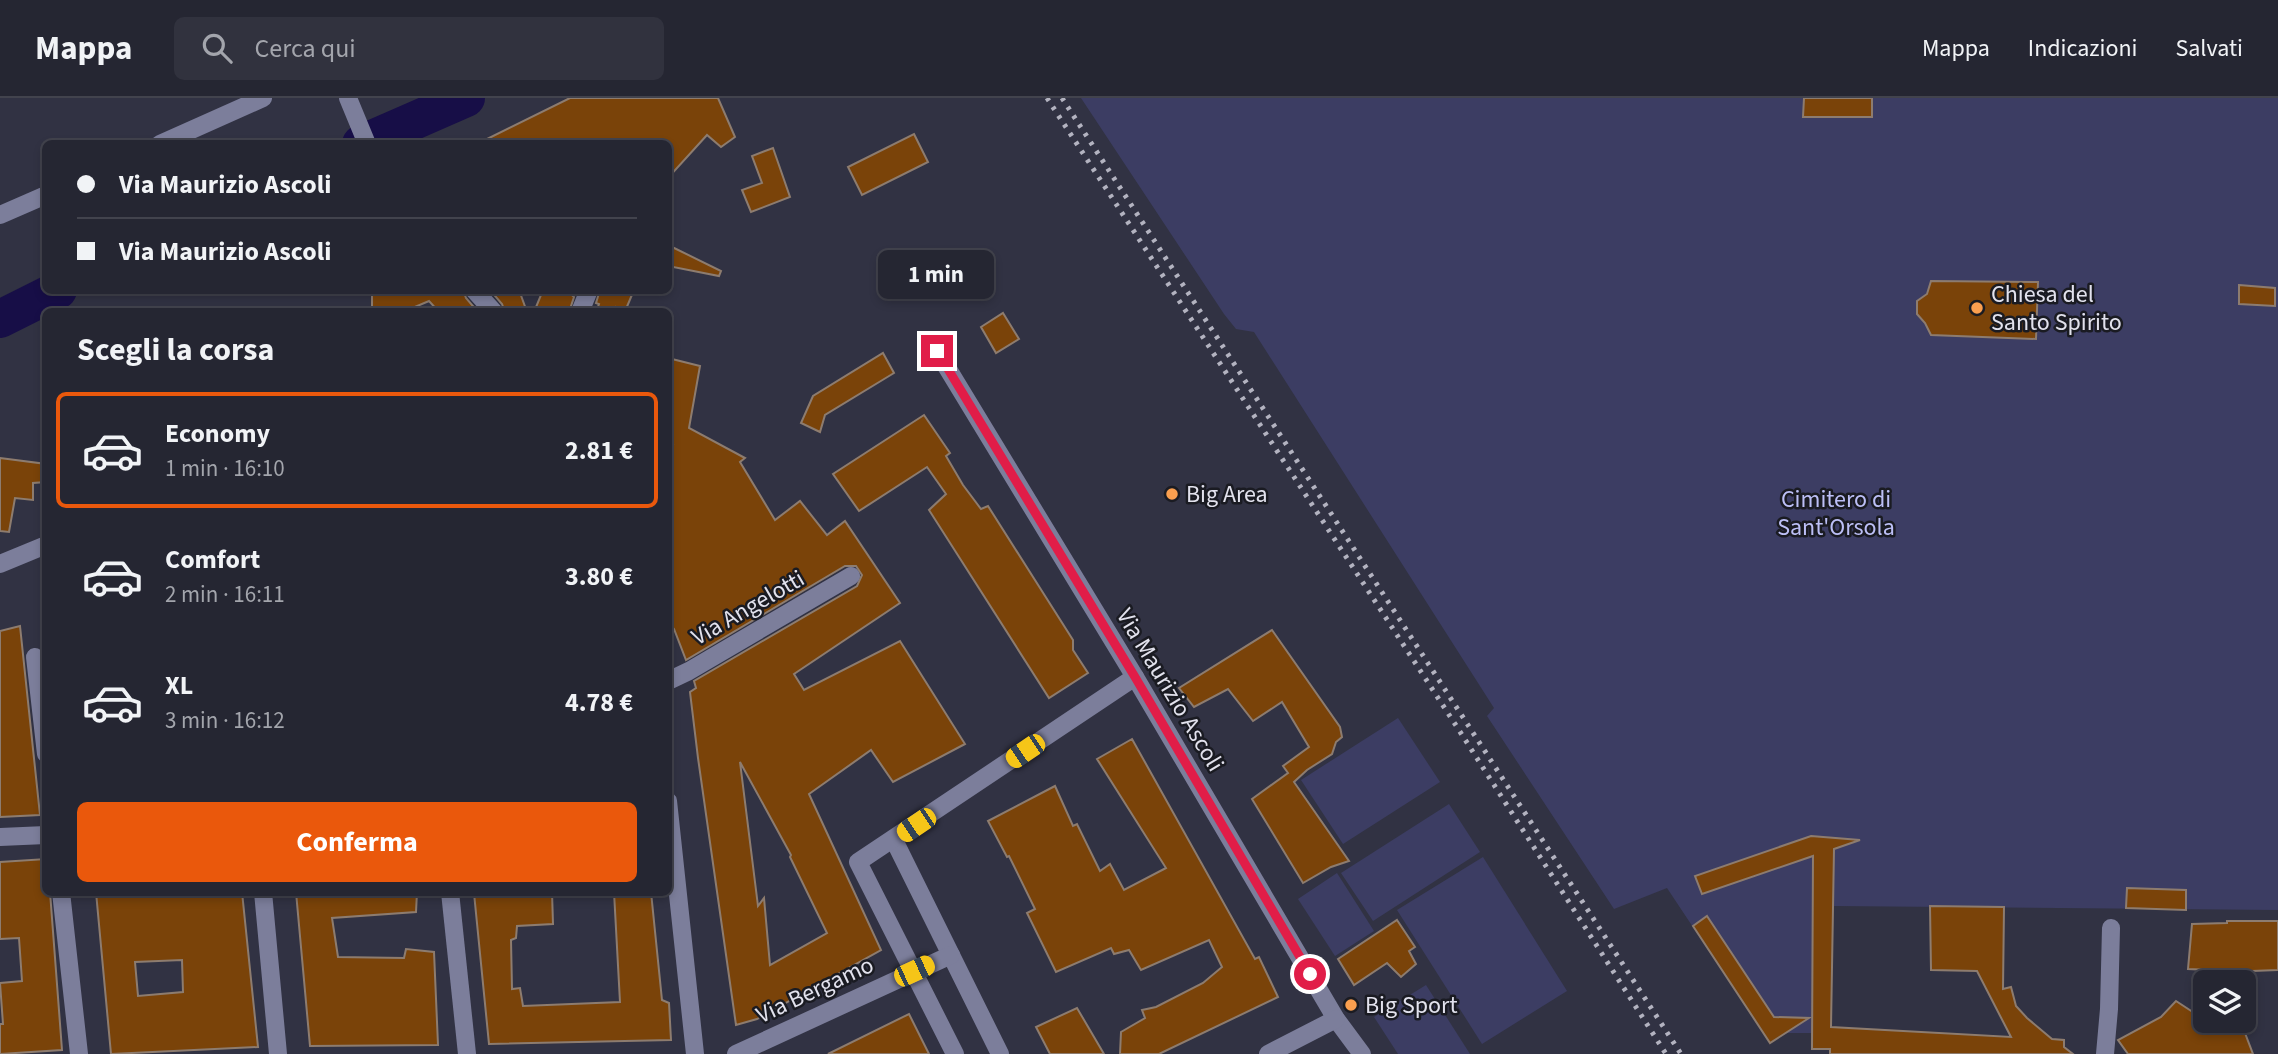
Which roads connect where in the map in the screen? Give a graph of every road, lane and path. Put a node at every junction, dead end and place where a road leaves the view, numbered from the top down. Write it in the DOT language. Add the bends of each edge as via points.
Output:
graph roads {
  1 [pos="263,98"];
  2 [pos="348,98"];
  3 [pos="169,140"];
  4 [pos="366,140"];
  5 [pos="42,197"];
  6 [pos="0,215"];
  7 [pos="478,294"];
  8 [pos="490,308"];
  9 [pos="937,351"];
  10 [pos="42,547"];
  11 [pos="0,564"];
  12 [pos="851,576"];
  13 [pos="35,657"];
  14 [pos="1135,677"];
  15 [pos="672,679"];
  16 [pos="42,719"];
  17 [pos="42,835"];
  18 [pos="0,837"];
  19 [pos="894,840"];
  20 [pos="672,847"];
  21 [pos="61,896"];
  22 [pos="263,896"];
  23 [pos="450,896"];
  24 [pos="2111,928"];
  25 [pos="951,955"];
  26 [pos="914,971"];
  27 [pos="1336,1019"];
  28 [pos="79,1054"];
  29 [pos="278,1054"];
  30 [pos="467,1054"];
  31 [pos="695,1054"];
  32 [pos="736,1054"];
  33 [pos="955,1054"];
  34 [pos="1000,1054"];
  35 [pos="1268,1054"];
  36 [pos="1362,1054"];
  37 [pos="2105,1054"];
  1 -- 3 [label="street"];
  2 -- 4 [label="street"];
  5 -- 6 [label="street"];
  7 -- 8 [label="street"];
  9 -- 14 [label="street, Via Maurizio Ascoli"];
  10 -- 11 [label="street"];
  12 -- 15 [label="street, Via Angelotti"];
  13 -- 16 [label="street"];
  14 -- 19 [label="street"];
  14 -- 27 [label="street, Via Maurizio Ascoli"];
  17 -- 18 [label="street"];
  19 -- 25 [label="street"];
  19 -- 26 [label="street" via="858,862"];
  20 -- 31 [label="street"];
  21 -- 28 [label="street"];
  22 -- 29 [label="street"];
  23 -- 30 [label="street"];
  24 -- 37 [label="street"];
  25 -- 26 [label="street, Via Bergamo"];
  25 -- 34 [label="street"];
  26 -- 32 [label="street, Via Bergamo"];
  26 -- 33 [label="street"];
  27 -- 35 [label="street"];
  27 -- 36 [label="street, Via Maurizio Ascoli"];
}
